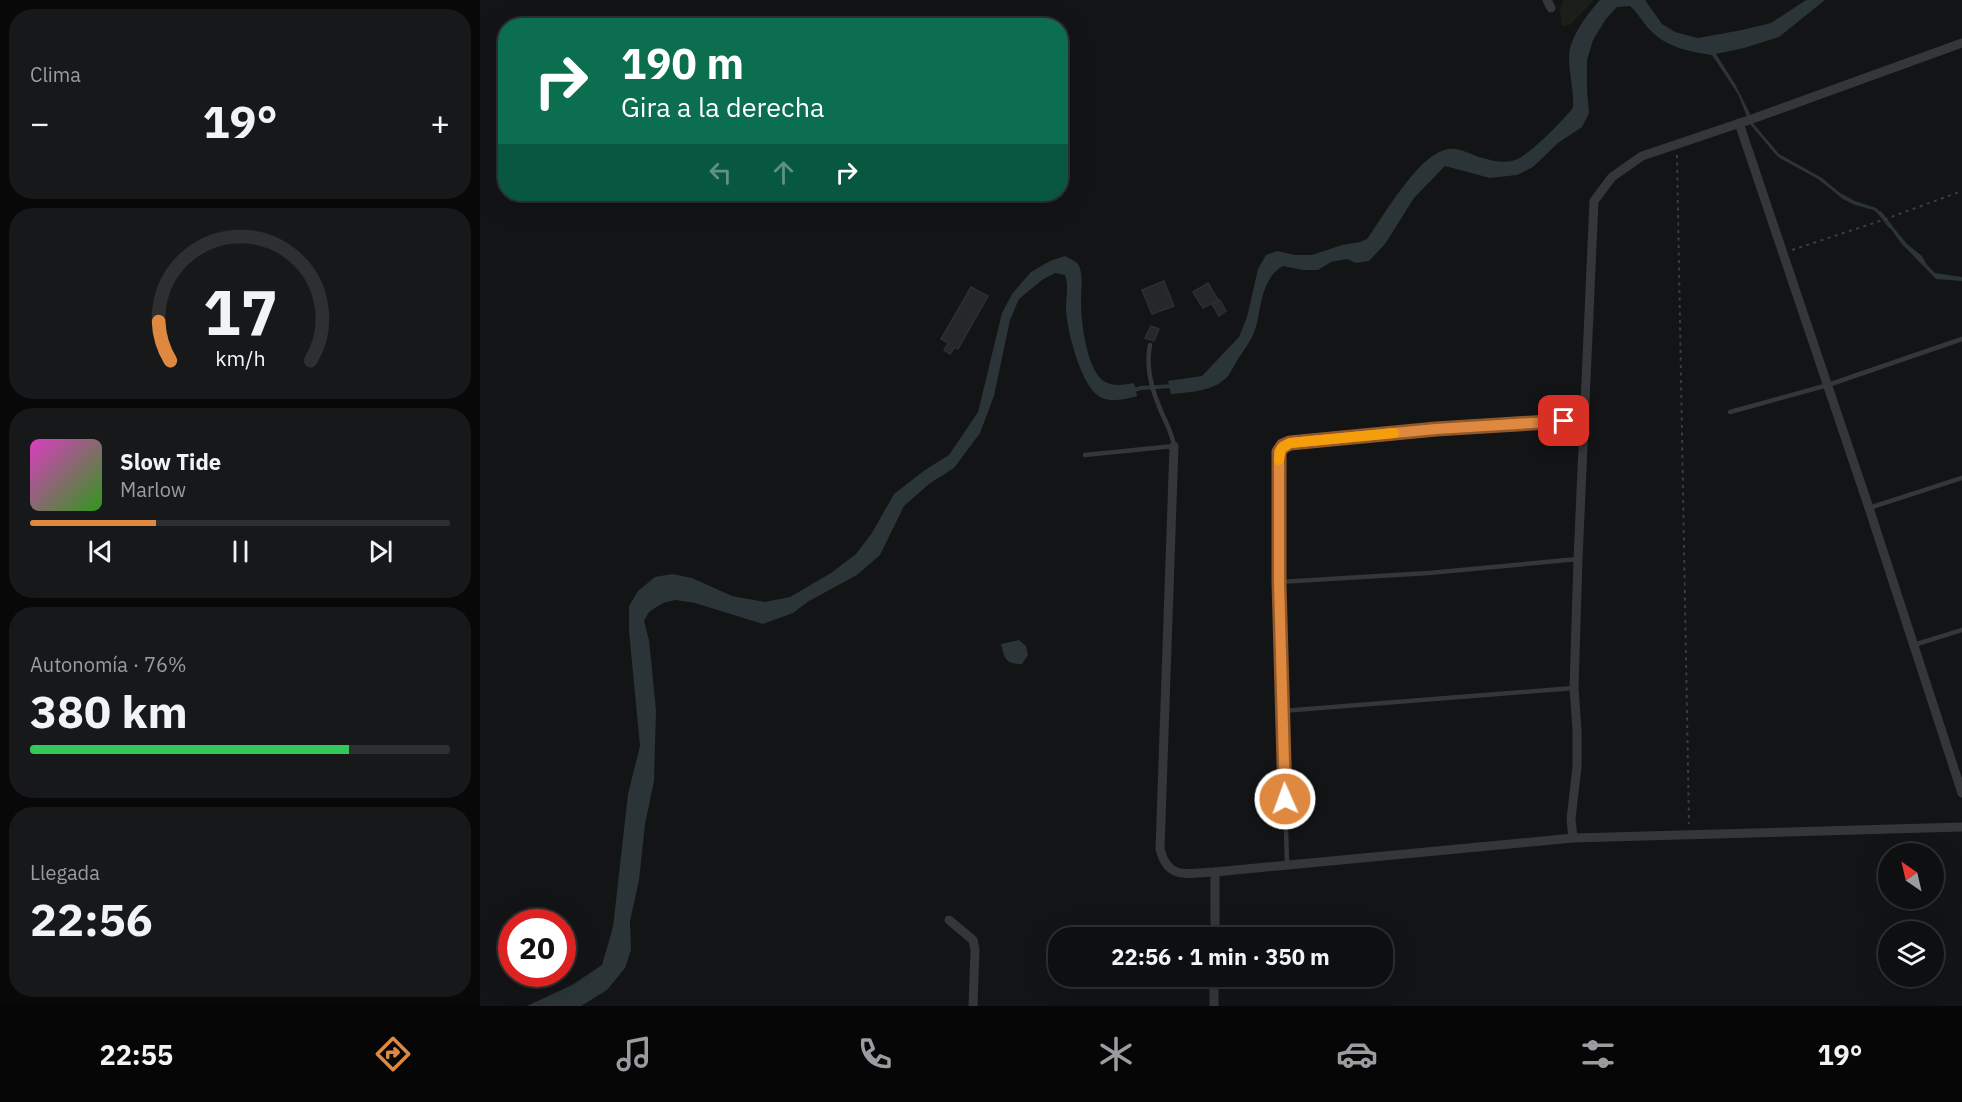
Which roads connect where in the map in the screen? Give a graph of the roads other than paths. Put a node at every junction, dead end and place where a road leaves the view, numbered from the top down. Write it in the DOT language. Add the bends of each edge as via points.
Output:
graph roads {
  1 [pos="1962,43"];
  2 [pos="1746,121"];
  3 [pos="1962,339"];
  4 [pos="1150,345"];
  5 [pos="1828,384"];
  6 [pos="1730,412"];
  7 [pos="1585,420"];
  8 [pos="1174,446"];
  9 [pos="1085,455"];
  10 [pos="1962,478"];
  11 [pos="1869,508"];
  12 [pos="1578,559"];
  13 [pos="1279,582"];
  14 [pos="1962,630"];
  15 [pos="1914,645"];
  16 [pos="1574,688"];
  17 [pos="1282,711"];
  18 [pos="1962,793"];
  19 [pos="1962,827"];
  20 [pos="1572,838"];
  21 [pos="1287,864"];
  22 [pos="1215,872"];
  23 [pos="949,920"];
  24 [pos="1215,927"];
  25 [pos="1214,987"];
  26 [pos="973,1006"];
  27 [pos="1214,1006"];
  1 -- 2 [label="street"];
  2 -- 5 [label="street" via="1783,253"];
  2 -- 7 [label="street" via="1642,156 1612,177 1594,201"];
  3 -- 5 [label="lane"];
  4 -- 8 [label="lane" via="1147,358 1155,398"];
  5 -- 6 [label="lane"];
  5 -- 11 [label="street"];
  7 -- 12 [label="street"];
  7 -- 13 [label="lane" via="1286,444 1279,452"];
  8 -- 9 [label="lane"];
  8 -- 22 [label="street" via="1160,849 1163,862 1176,873"];
  10 -- 11 [label="lane"];
  11 -- 15 [label="street"];
  12 -- 13 [label="lane"];
  12 -- 16 [label="street"];
  13 -- 17 [label="lane"];
  14 -- 15 [label="lane"];
  15 -- 18 [label="street"];
  16 -- 17 [label="lane"];
  16 -- 20 [label="street" via="1577,767"];
  17 -- 21 [label="lane"];
  19 -- 20 [label="street"];
  20 -- 21 [label="street"];
  21 -- 22 [label="street"];
  22 -- 24 [label="street"];
  23 -- 26 [label="street" via="973,940"];
  25 -- 27 [label="street"];
}
